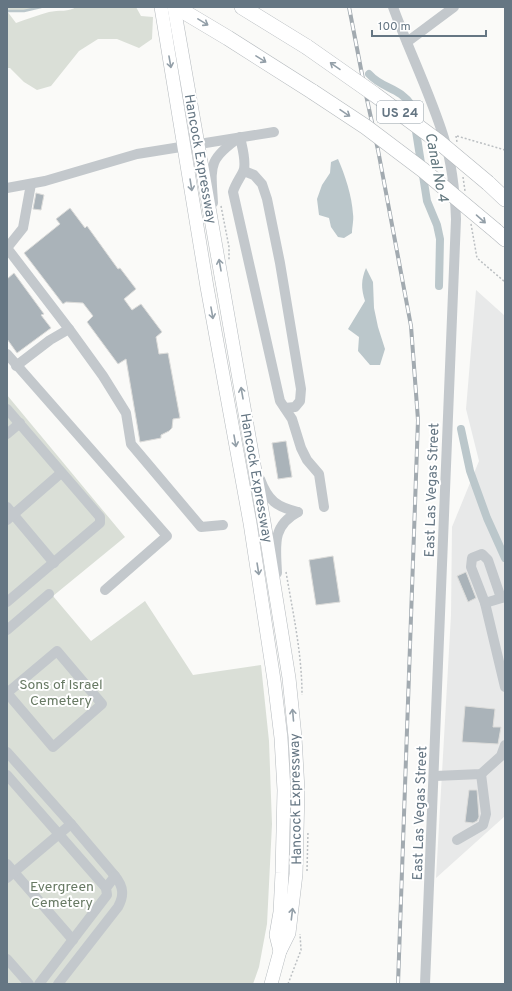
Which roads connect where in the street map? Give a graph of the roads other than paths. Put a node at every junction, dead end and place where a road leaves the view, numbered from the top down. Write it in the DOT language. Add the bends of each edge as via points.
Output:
graph roads {
  1 [pos="161,7"];
  2 [pos="242,7"];
  3 [pos="393,7"];
  4 [pos="454,7"];
  5 [pos="176,12"];
  6 [pos="407,42"];
  7 [pos="274,132"];
  8 [pos="240,138"];
  9 [pos="198,144"];
  10 [pos="184,147"];
  11 [pos="244,170"];
  12 [pos="488,183"];
  13 [pos="31,184"];
  14 [pos="7,188"];
  15 [pos="505,195"];
  16 [pos="505,199"];
  17 [pos="500,235"];
  18 [pos="216,247"];
  19 [pos="7,248"];
  20 [pos="69,329"];
  21 [pos="7,354"];
  22 [pos="16,366"];
  23 [pos="285,408"];
  24 [pos="7,409"];
  25 [pos="20,424"];
  26 [pos="7,434"];
  27 [pos="255,465"];
  28 [pos="62,473"];
  29 [pos="324,507"];
  30 [pos="9,514"];
  31 [pos="223,525"];
  32 [pos="54,562"];
  33 [pos="105,590"];
  34 [pos="49,594"];
  35 [pos="503,598"];
  36 [pos="7,602"];
  37 [pos="485,603"];
  38 [pos="278,610"];
  39 [pos="7,630"];
  40 [pos="505,687"];
  41 [pos="7,693"];
  42 [pos="505,745"];
  43 [pos="7,752"];
  44 [pos="481,774"];
  45 [pos="435,776"];
  46 [pos="9,781"];
  47 [pos="41,790"];
  48 [pos="71,824"];
  49 [pos="58,834"];
  50 [pos="457,840"];
  51 [pos="9,872"];
  52 [pos="115,876"];
  53 [pos="106,888"];
  54 [pos="73,940"];
  55 [pos="280,951"];
  56 [pos="7,959"];
  57 [pos="29,984"];
  58 [pos="39,984"];
  59 [pos="58,984"];
  60 [pos="271,984"];
  61 [pos="426,984"];
  1 -- 10 [label="main road, Hancock Expressway, one-way"];
  12 -- 2 [label="highway, US 24, one-way, bridge" via="439,142 374,94 307,47"];
  3 -- 6 [label="street, East Las Vegas Street"];
  4 -- 6 [label="street"];
  5 -- 9 [label="main road, Hancock Expressway"];
  5 -- 17 [label="highway, US 24, one-way, bridge" via="228,38 366,127 423,170"];
  6 -- 45 [label="street, East Las Vegas Street" via="442,132 453,175 456,219"];
  7 -- 8 [label="street"];
  8 -- 9 [label="street"];
  8 -- 11 [label="street"];
  8 -- 18 [label="street" via="218,154 213,165"];
  9 -- 10 [label="street"];
  9 -- 18 [label="main road, Hancock Expressway"];
  10 -- 13 [label="street" via="137,154"];
  10 -- 55 [label="main road, Hancock Expressway, one-way" via="253,538 281,738 284,790 280,912 276,935"];
  11 -- 23 [label="street" via="233,192 280,401"];
  11 -- 23 [label="street" via="254,175 262,184 267,199 296,354 302,389 300,401 295,407"];
  12 -- 15 [label="highway"];
  12 -- 16 [label="highway, US 24"];
  13 -- 14 [label="street"];
  13 -- 19 [label="street" via="23,228"];
  27 -- 18 [label="main road, Hancock Expressway, one-way"];
  19 -- 20 [label="street"];
  20 -- 22 [label="street"];
  20 -- 31 [label="street" via="126,413 131,444 201,527"];
  21 -- 22 [label="street"];
  22 -- 33 [label="street" via="168,536"];
  23 -- 29 [label="street" via="292,418 307,460 319,474"];
  24 -- 25 [label="street"];
  25 -- 26 [label="street"];
  25 -- 28 [label="street"];
  27 -- 38 [label="main road, Hancock Expressway"];
  27 -- 38 [label="street" via="272,502 282,508 298,512 284,522 277,537"];
  28 -- 30 [label="street"];
  28 -- 32 [label="street" via="100,517 100,523"];
  30 -- 32 [label="street"];
  32 -- 36 [label="street"];
  34 -- 39 [label="street"];
  35 -- 37 [label="street"];
  35 -- 37 [label="street" via="488,560 482,554 472,558 471,567"];
  37 -- 40 [label="street"];
  55 -- 38 [label="main road, Hancock Expressway, one-way" via="289,933 292,914 296,874 298,790 289,678"];
  41 -- 41 [label="street" via="57,651 102,704 53,747"];
  42 -- 44 [label="street" via="501,756"];
  43 -- 47 [label="street"];
  44 -- 45 [label="street"];
  44 -- 50 [label="street" via="486,814 483,825"];
  45 -- 61 [label="street, East Las Vegas Street"];
  46 -- 47 [label="street"];
  46 -- 49 [label="street"];
  47 -- 48 [label="street"];
  48 -- 49 [label="street"];
  48 -- 52 [label="street"];
  49 -- 51 [label="street"];
  49 -- 53 [label="street"];
  51 -- 54 [label="street"];
  52 -- 53 [label="street"];
  52 -- 59 [label="street" via="123,891 120,904"];
  53 -- 54 [label="street" via="107,895"];
  54 -- 58 [label="street"];
  55 -- 60 [label="main road, Hancock Expressway"];
  56 -- 57 [label="street"];
}
